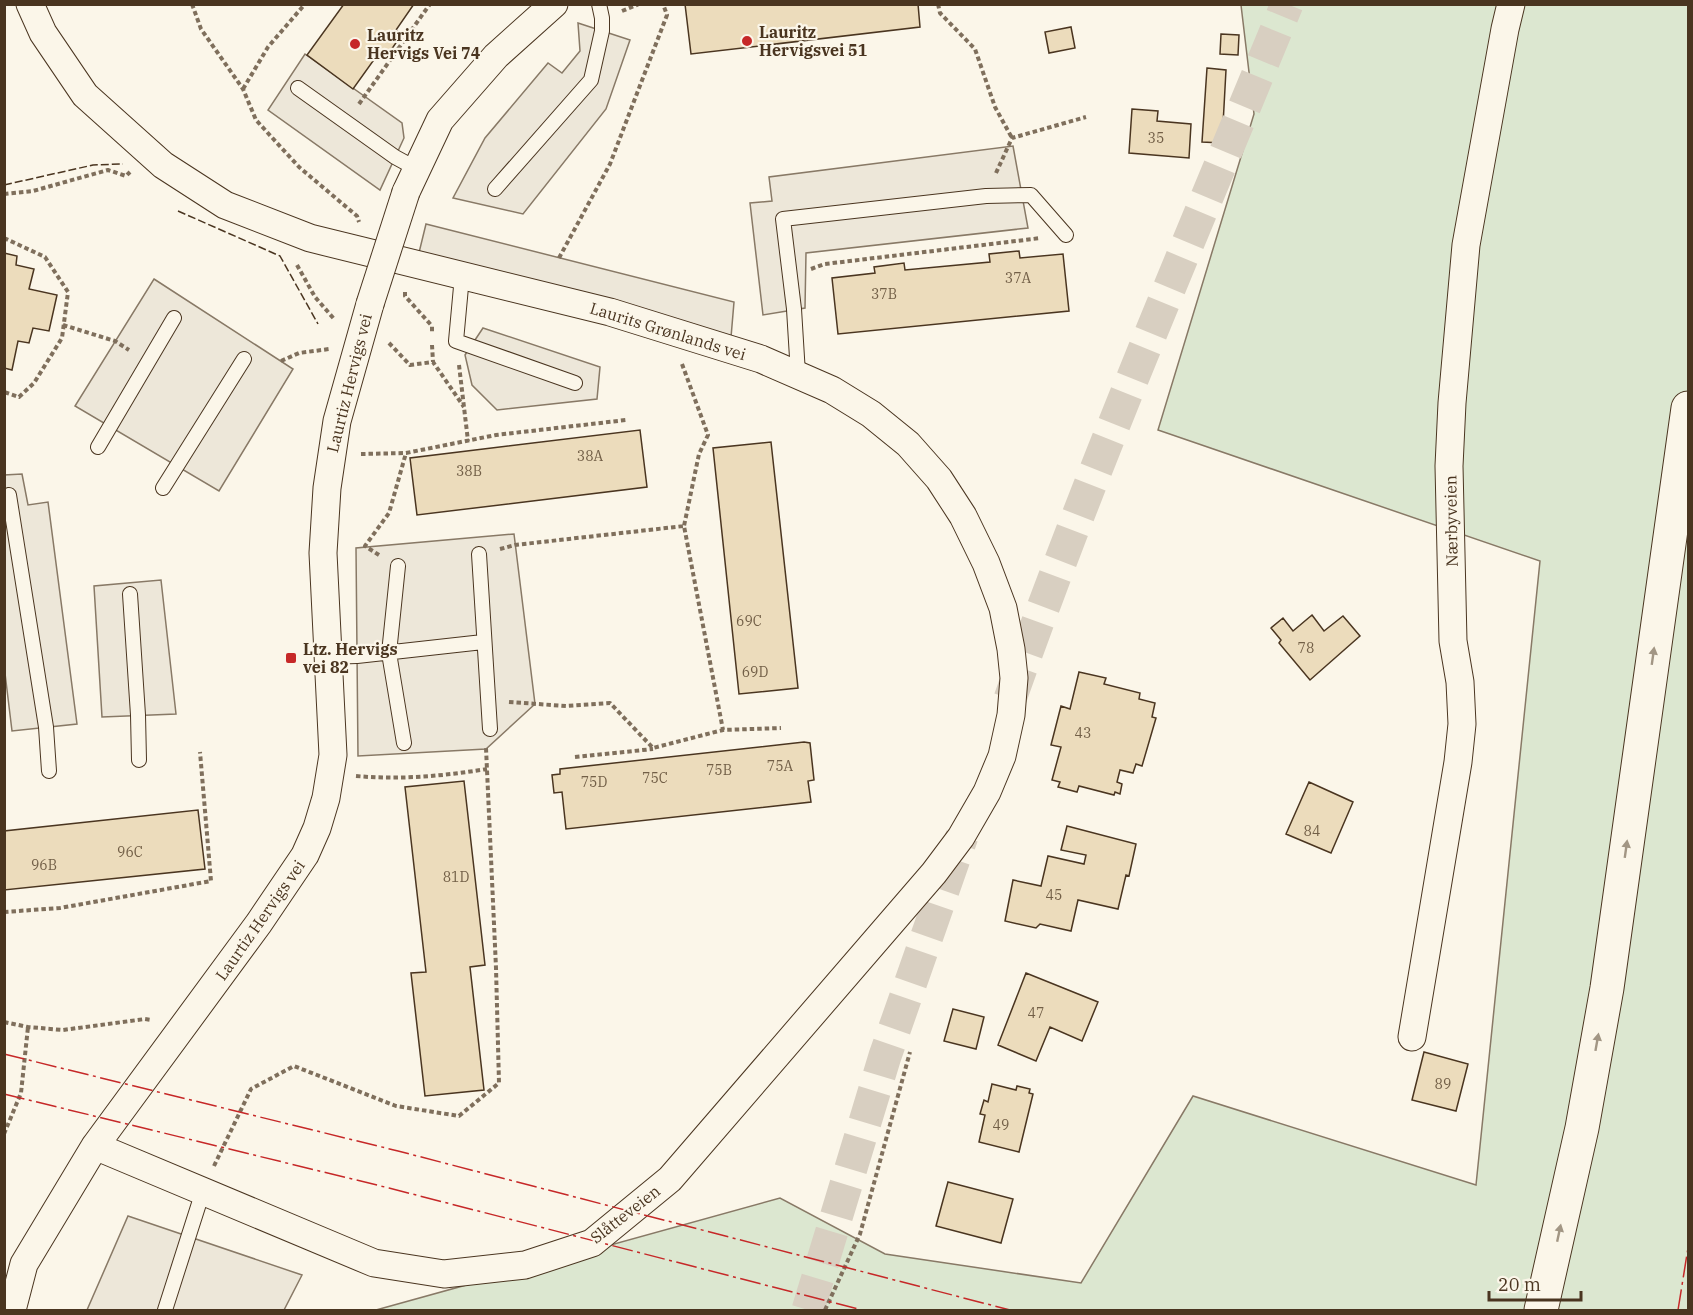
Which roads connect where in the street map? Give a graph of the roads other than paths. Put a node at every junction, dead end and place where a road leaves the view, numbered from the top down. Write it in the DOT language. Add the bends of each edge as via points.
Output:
graph roads {
  1 [pos="30,4"];
  2 [pos="554,4"];
  3 [pos="599,4"];
  4 [pos="1512,4"];
  5 [pos="297,88"];
  6 [pos="411,181"];
  7 [pos="495,189"];
  8 [pos="1066,235"];
  9 [pos="462,276"];
  10 [pos="174,318"];
  11 [pos="244,359"];
  12 [pos="798,374"];
  13 [pos="575,383"];
  14 [pos="1689,408"];
  15 [pos="98,447"];
  16 [pos="163,488"];
  17 [pos="9,495"];
  18 [pos="479,554"];
  19 [pos="398,566"];
  20 [pos="130,594"];
  21 [pos="483,642"];
  22 [pos="389,653"];
  23 [pos="327,657"];
  24 [pos="490,729"];
  25 [pos="404,743"];
  26 [pos="139,760"];
  27 [pos="49,771"];
  28 [pos="934,873"];
  29 [pos="1412,1037"];
  30 [pos="95,1146"];
  31 [pos="203,1191"];
  32 [pos="12,1311"];
  33 [pos="165,1311"];
  34 [pos="1541,1311"];
  1 -- 9 [label="street, Laurits Grønlands vei" via="43,33 85,95 163,165 225,205 310,238"];
  2 -- 6 [label="street, Laurtiz Hervigs vei" via="496,56 440,120"];
  3 -- 7 [label="lane" via="602,31 591,80"];
  4 -- 29 [label="street, Nærbyveien" via="1466,245 1449,466 1453,641 1462,724"];
  5 -- 6 [label="lane" via="396,157"];
  6 -- 23 [label="street, Laurtiz Hervigs vei, bridge" via="358,344 331,454 323,553"];
  8 -- 12 [label="lane" via="1031,195 986,196 783,219"];
  9 -- 12 [label="street, Laurits Grønlands vei" via="610,312"];
  9 -- 13 [label="lane" via="456,341"];
  10 -- 15 [label="lane"];
  11 -- 16 [label="lane"];
  12 -- 28 [label="street, Laurits Grønlands vei" via="871,414 908,444 939,479 963,516 1003,608 1014,678 1002,756 961,837"];
  34 -- 14 [label="highway, one-way" via="1582,1128 1607,988"];
  17 -- 27 [label="lane" via="46,727"];
  18 -- 21 [label="lane"];
  19 -- 22 [label="lane"];
  20 -- 26 [label="lane"];
  21 -- 22 [label="lane"];
  21 -- 24 [label="lane"];
  22 -- 23 [label="lane"];
  22 -- 25 [label="lane"];
  23 -- 30 [label="street, Laurtiz Hervigs vei" via="331,774 327,798 305,855"];
  28 -- 31 [label="street, Slåtteveien" via="670,1179 592,1243 525,1265 444,1275 374,1263"];
  30 -- 31 [label="street, Slåtteveien"];
  30 -- 32 [label="street, Laurtiz Hervigs vei" via="24,1264"];
  31 -- 33 [label="lane"];
}
